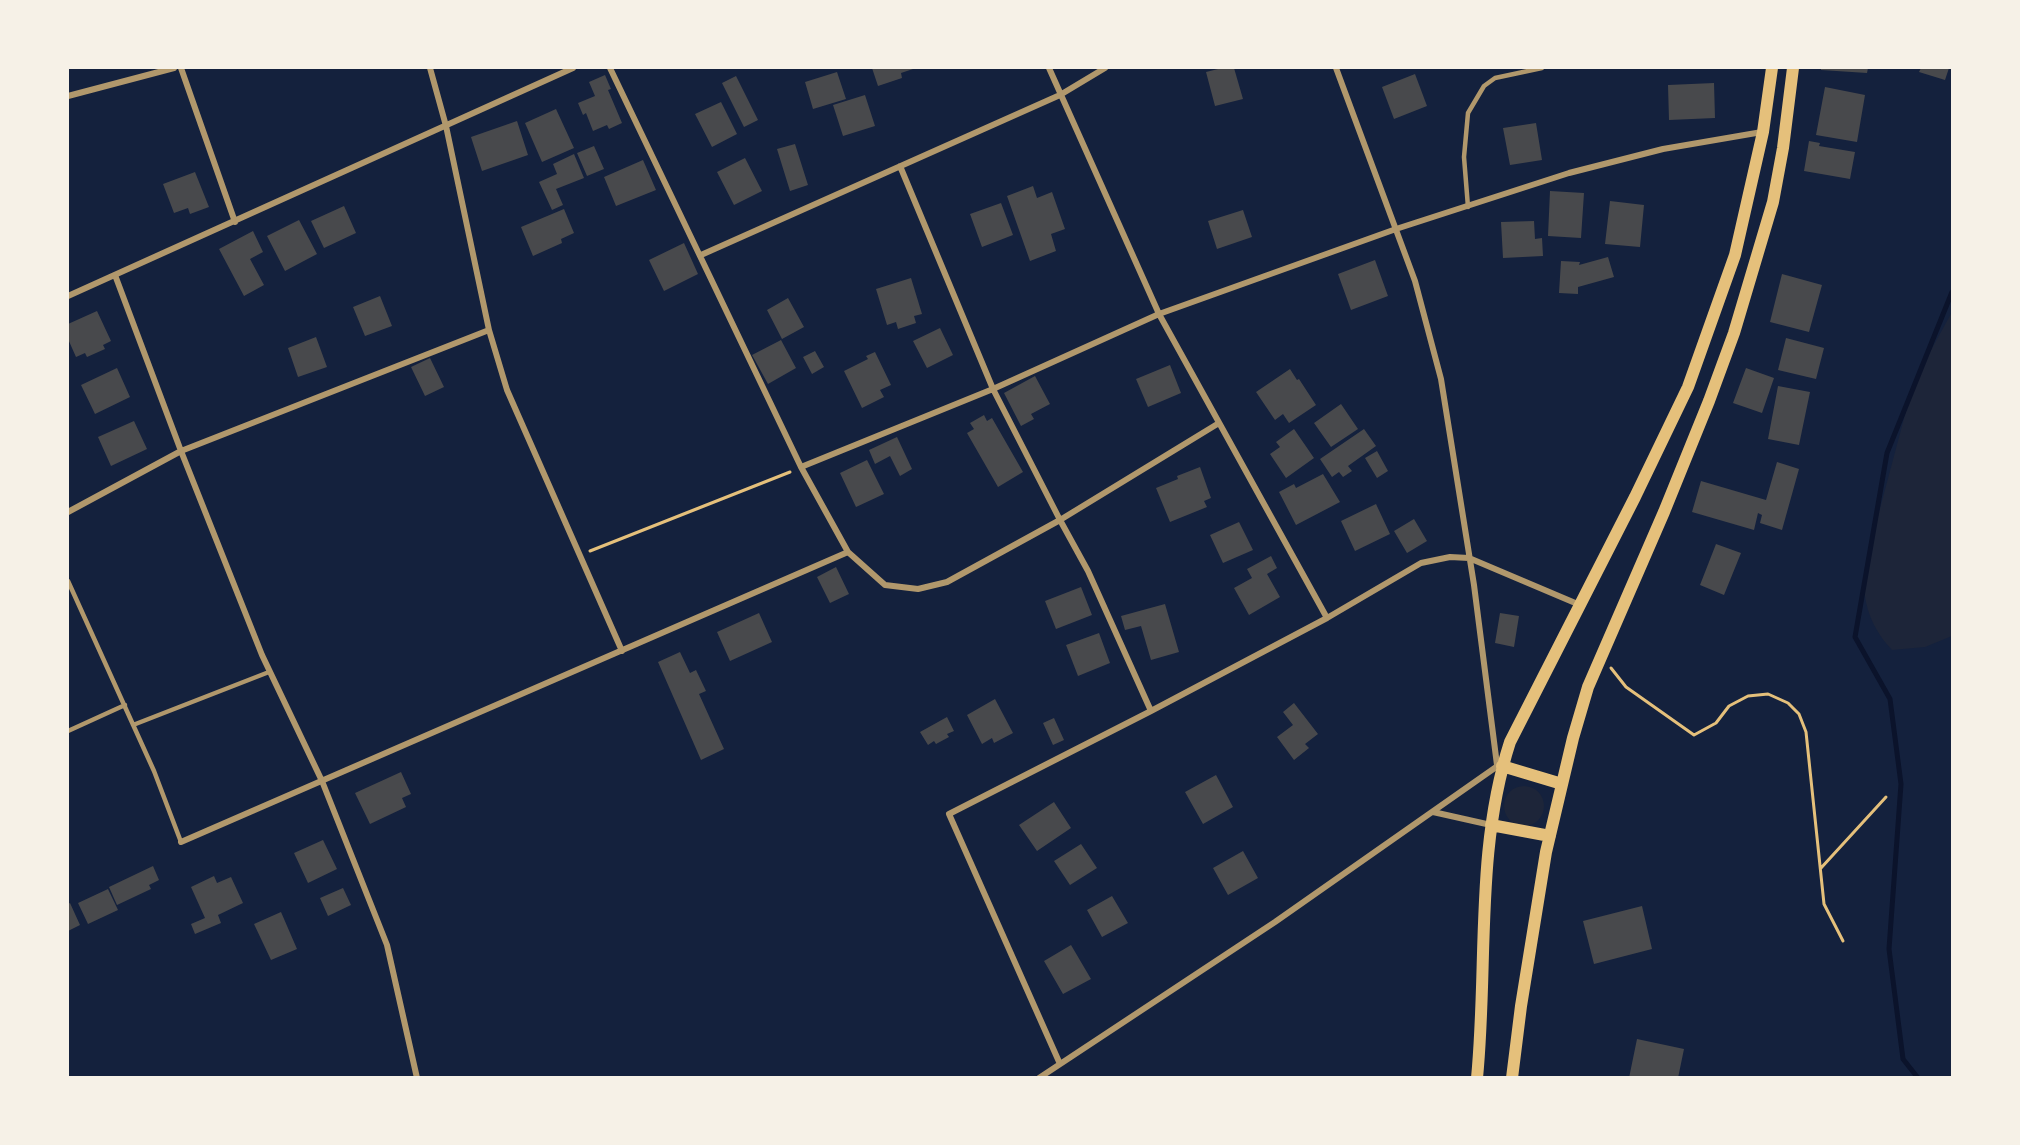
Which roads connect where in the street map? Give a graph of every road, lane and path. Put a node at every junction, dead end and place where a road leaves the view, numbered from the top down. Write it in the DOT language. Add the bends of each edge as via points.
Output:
graph roads {
  1 [pos="174,68"];
  2 [pos="181,68"];
  3 [pos="430,68"];
  4 [pos="573,68"];
  5 [pos="610,68"];
  6 [pos="1049,68"];
  7 [pos="1105,68"];
  8 [pos="1336,68"];
  9 [pos="1542,68"];
  10 [pos="1772,68"];
  11 [pos="1792,68"];
  12 [pos="1060,95"];
  13 [pos="68,96"];
  14 [pos="446,126"];
  15 [pos="1762,132"];
  16 [pos="900,166"];
  17 [pos="1468,207"];
  18 [pos="235,222"];
  19 [pos="1396,229"];
  20 [pos="701,255"];
  21 [pos="115,275"];
  22 [pos="68,296"];
  23 [pos="1159,314"];
  24 [pos="489,330"];
  25 [pos="993,389"];
  26 [pos="1219,423"];
  27 [pos="181,451"];
  28 [pos="801,467"];
  29 [pos="68,512"];
  30 [pos="1060,520"];
  31 [pos="848,552"];
  32 [pos="580,555"];
  33 [pos="1469,558"];
  34 [pos="68,581"];
  35 [pos="1580,605"];
  36 [pos="1327,618"];
  37 [pos="622,651"];
  38 [pos="1601,655"];
  39 [pos="269,672"];
  40 [pos="125,705"];
  41 [pos="1151,711"];
  42 [pos="133,725"];
  43 [pos="68,731"];
  44 [pos="1500,766"];
  45 [pos="322,781"];
  46 [pos="1562,784"];
  47 [pos="1886,797"];
  48 [pos="1433,812"];
  49 [pos="1491,825"];
  50 [pos="1550,836"];
  51 [pos="181,842"];
  52 [pos="1821,868"];
  53 [pos="1843,941"];
  54 [pos="1060,1064"];
  55 [pos="417,1077"];
  56 [pos="1039,1077"];
  57 [pos="1477,1077"];
  58 [pos="1512,1077"];
  1 -- 13 [label="street"];
  2 -- 18 [label="street"];
  3 -- 14 [label="street"];
  4 -- 14 [label="street"];
  5 -- 20 [label="street"];
  6 -- 12 [label="street"];
  7 -- 12 [label="street"];
  8 -- 19 [label="street"];
  9 -- 17 [label="lane" via="1495,78 1484,86 1468,113 1464,157"];
  10 -- 15 [label="main road"];
  11 -- 38 [label="main road" via="1773,202 1734,333 1664,512"];
  12 -- 16 [label="street"];
  12 -- 23 [label="street"];
  14 -- 18 [label="street"];
  14 -- 24 [label="street"];
  15 -- 17 [label="street" via="1663,149 1569,173"];
  15 -- 35 [label="main road" via="1735,255 1688,387"];
  16 -- 20 [label="street"];
  16 -- 25 [label="street"];
  17 -- 19 [label="street"];
  18 -- 21 [label="street"];
  19 -- 23 [label="street"];
  19 -- 33 [label="street" via="1415,281 1441,379"];
  20 -- 28 [label="street"];
  21 -- 22 [label="street"];
  21 -- 27 [label="street"];
  23 -- 25 [label="street"];
  23 -- 26 [label="street"];
  24 -- 27 [label="street"];
  24 -- 32 [label="street" via="507,390"];
  25 -- 28 [label="street"];
  25 -- 30 [label="street"];
  26 -- 30 [label="street"];
  26 -- 36 [label="street"];
  27 -- 29 [label="street"];
  27 -- 39 [label="street"];
  28 -- 31 [label="street"];
  28 -- 32 [label="path"];
  30 -- 31 [label="street" via="947,582 918,589 885,585"];
  30 -- 41 [label="street" via="1088,571"];
  31 -- 37 [label="street"];
  32 -- 37 [label="street"];
  33 -- 35 [label="street"];
  33 -- 36 [label="street" via="1449,557 1421,563"];
  33 -- 44 [label="street"];
  34 -- 40 [label="lane"];
  35 -- 44 [label="main road"];
  36 -- 41 [label="street"];
  37 -- 45 [label="street"];
  38 -- 46 [label="main road" via="1588,687"];
  38 -- 52 [label="path" via="1626,687 1694,735 1716,723 1730,706 1748,696 1768,694 1788,703 1799,714 1806,732"];
  39 -- 42 [label="lane"];
  39 -- 45 [label="street"];
  40 -- 42 [label="lane"];
  40 -- 43 [label="lane"];
  41 -- 54 [label="street" via="950,814"];
  42 -- 51 [label="lane"];
  44 -- 46 [label="main road"];
  44 -- 48 [label="street"];
  44 -- 49 [label="main road"];
  45 -- 51 [label="street"];
  45 -- 55 [label="street" via="387,945"];
  46 -- 50 [label="main road"];
  47 -- 52 [label="path"];
  48 -- 49 [label="street"];
  48 -- 54 [label="street"];
  49 -- 50 [label="main road"];
  49 -- 57 [label="main road"];
  50 -- 58 [label="main road"];
  52 -- 53 [label="path" via="1824,903"];
  54 -- 56 [label="street"];
}
